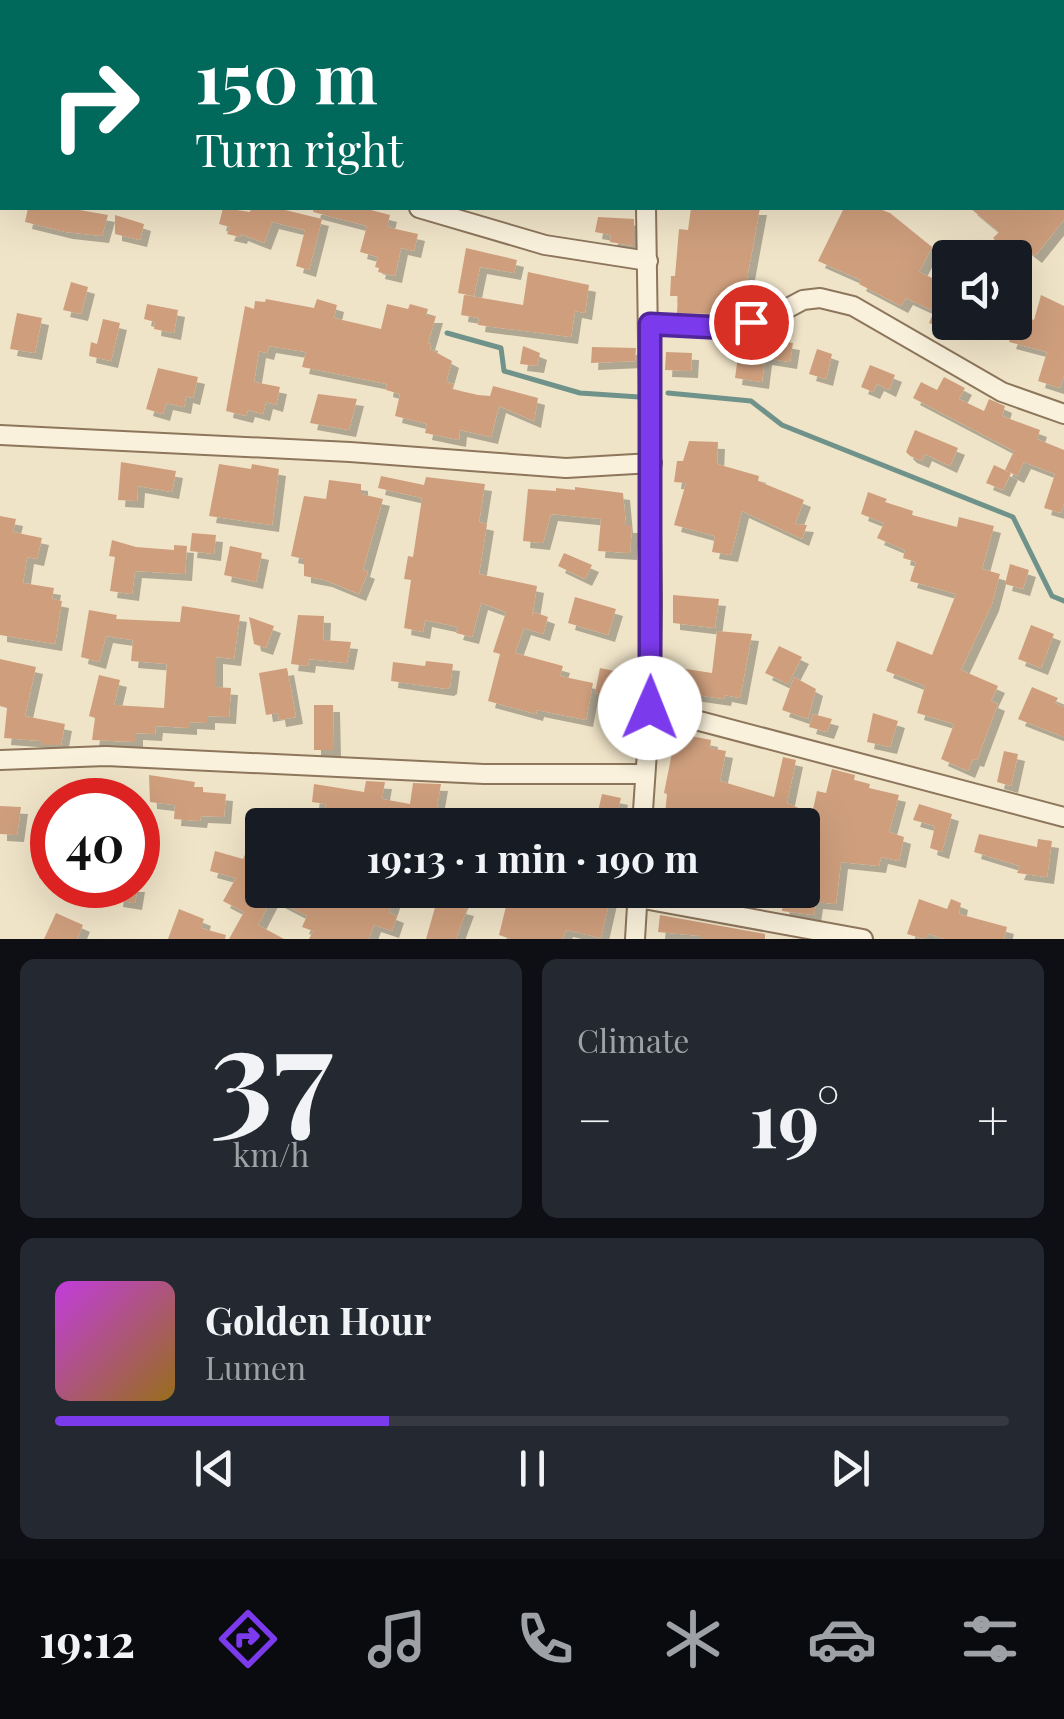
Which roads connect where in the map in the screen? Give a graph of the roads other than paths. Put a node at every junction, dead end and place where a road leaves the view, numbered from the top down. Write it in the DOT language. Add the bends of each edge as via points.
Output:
graph roads {
  1 [pos="425,210"];
  2 [pos="646,210"];
  3 [pos="648,261"];
  4 [pos="650,324"];
  5 [pos="1064,414"];
  6 [pos="0,435"];
  7 [pos="652,463"];
  8 [pos="650,708"];
  9 [pos="0,760"];
  10 [pos="645,774"];
  11 [pos="643,808"];
  12 [pos="1064,817"];
  13 [pos="637,908"];
  14 [pos="708,908"];
  15 [pos="636,939"];
  16 [pos="863,939"];
  1 -- 3 [label="street" via="545,244"];
  2 -- 3 [label="street"];
  3 -- 4 [label="street"];
  4 -- 5 [label="street" via="728,328 820,298 853,306 1002,392"];
  4 -- 7 [label="street"];
  6 -- 7 [label="street" via="566,468"];
  7 -- 8 [label="street"];
  8 -- 10 [label="street"];
  8 -- 12 [label="street"];
  9 -- 10 [label="street" via="106,756 484,774"];
  10 -- 11 [label="street"];
  13 -- 15 [label="street"];
  14 -- 16 [label="street"];
}
